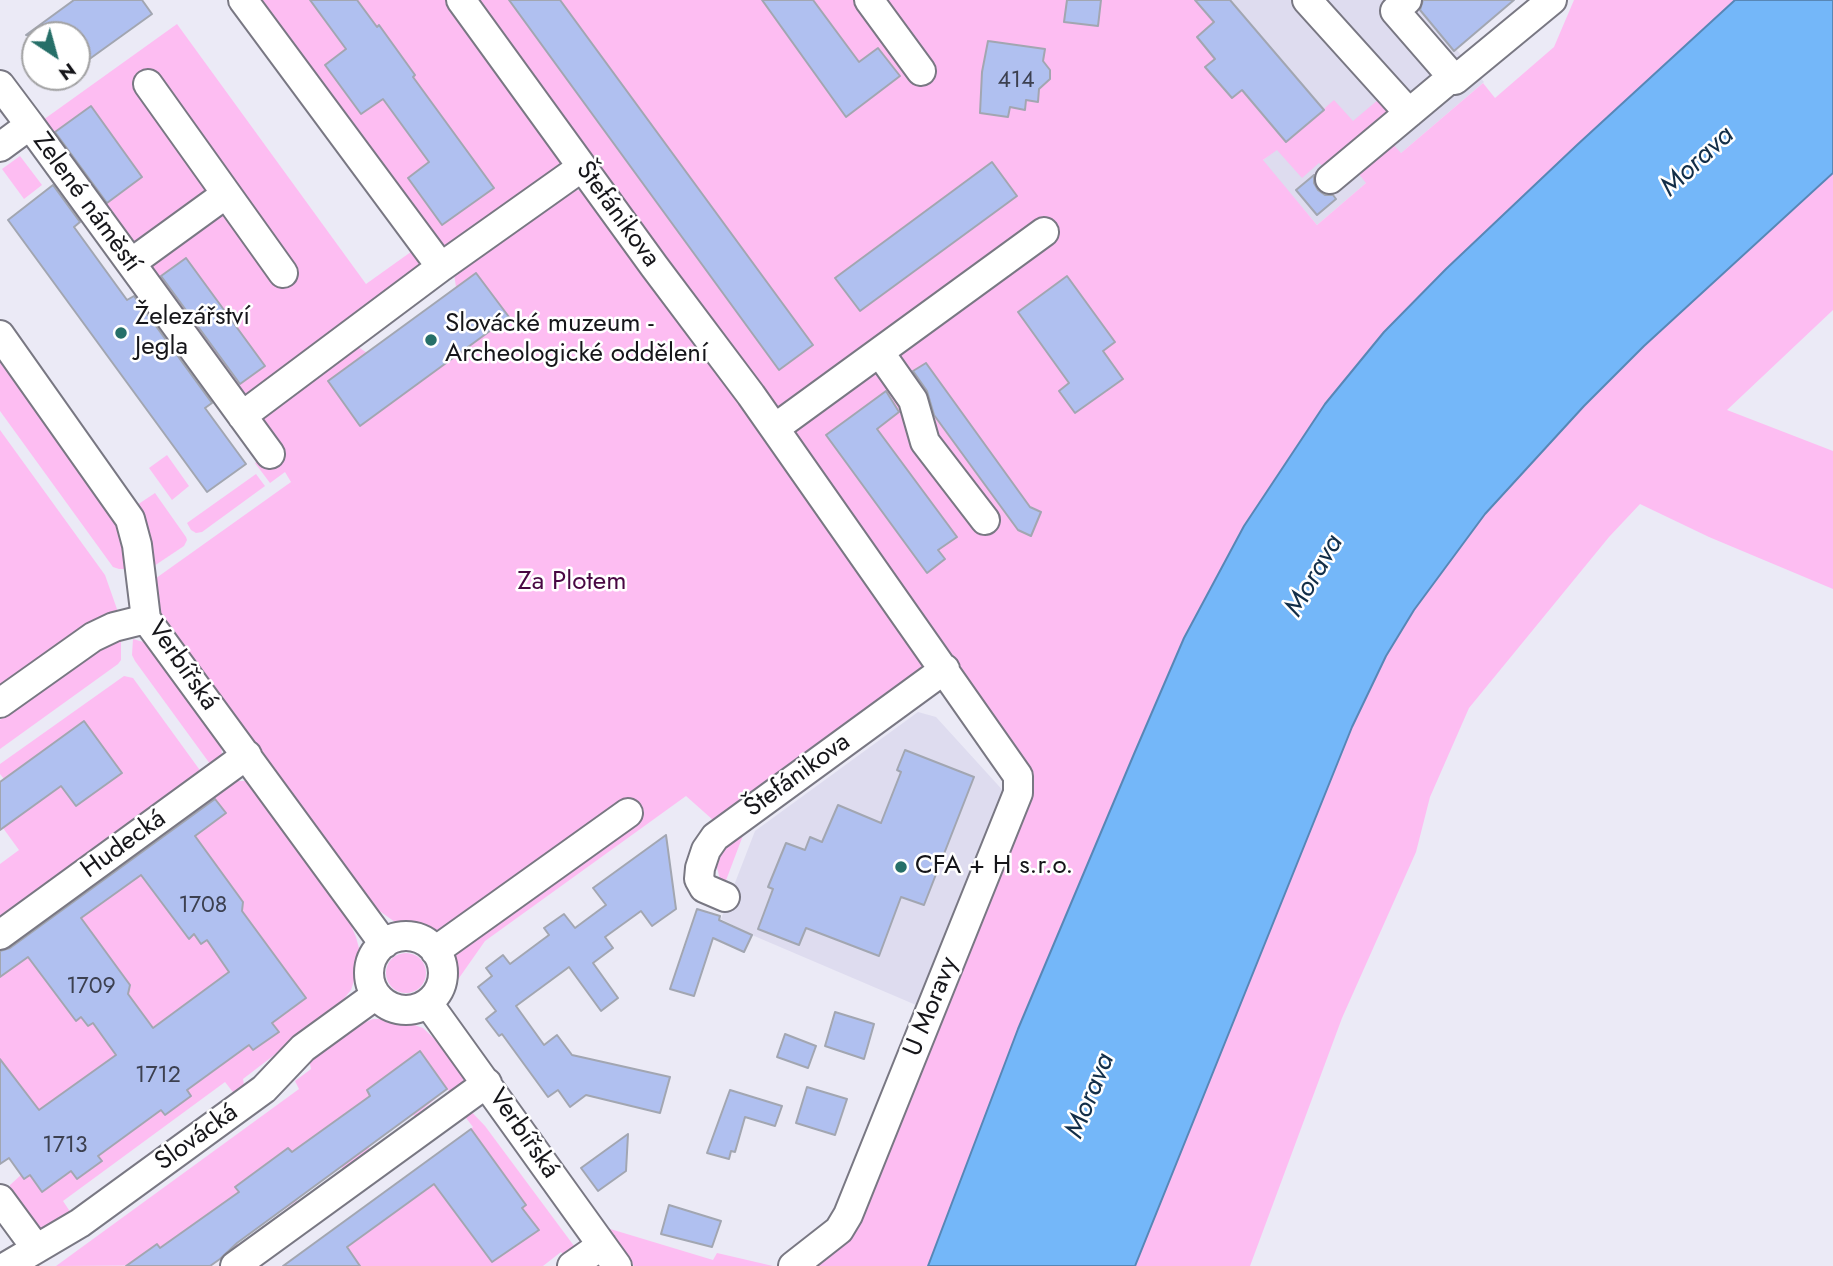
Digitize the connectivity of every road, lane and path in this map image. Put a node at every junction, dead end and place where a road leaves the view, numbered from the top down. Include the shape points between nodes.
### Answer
1 (243, 0) edge
2 (461, 0) edge
3 (869, 0) edge
4 (1307, 0) edge
5 (1552, 0) edge
6 (1396, 4) edge
7 (921, 71) dead end
8 (1452, 77) junction
9 (148, 84) dead end
10 (0, 85) edge
11 (1409, 113) junction
12 (30, 125) junction
13 (0, 147) edge
14 (582, 167) junction
15 (1330, 180) dead end
16 (226, 194) junction
17 (1044, 232) dead end
18 (131, 263) junction
19 (441, 267) junction
20 (283, 273) dead end
21 (0, 335) edge
22 (880, 353) junction
23 (242, 416) junction
24 (775, 428) junction
25 (270, 454) dead end
26 (985, 520) dead end
27 (146, 619) junction
28 (945, 669) junction
29 (0, 703) edge
30 (989, 734) joint
31 (247, 755) junction
32 (628, 813) dead end
33 (725, 897) dead end
34 (0, 935) edge
35 (384, 944) junction
36 (435, 951) junction
37 (376, 995) junction
38 (428, 1003) junction
39 (487, 1083) junction
40 (0, 1199) edge
41 (36, 1248) junction
42 (609, 1255) edge
43 (8, 1266) edge
44 (235, 1266) edge
45 (572, 1266) edge
46 (793, 1266) edge

1 - 19 street
2 - 14 street, Štefánikova
3 - 7 street
4 - 11 street
5 - 8 street via 1455,80
6 - 8 street
8 - 11 street
9 - 16 street
10 - 12 street, Zelené náměstí
11 - 15 street
12 - 13 street, Zelené náměstí
12 - 18 street, Zelené náměstí
14 - 19 street, Štefánikova
14 - 24 street, Štefánikova
16 - 18 street
16 - 20 street
17 - 22 street
18 - 23 street, Zelené náměstí
19 - 23 street, Štefánikova
21 - 27 street, Verbířská via 130,519
22 - 24 street
22 - 26 street via 913,400 925,442
23 - 25 street, Zelené náměstí
24 - 28 street, Štefánikova
27 - 29 street via 93,637
27 - 31 street, Verbířská
28 - 30 street, Štefánikova
28 - 33 street, Štefánikova via 715,837 699,868 699,879 704,888
30 - 46 street, U Moravy via 1016,772 1018,793 848,1216 839,1230
31 - 34 street, Hudecká
31 - 35 street, Verbířská
32 - 36 street
35 - 36 street via 411,937
35 - 37 street via 369,968
36 - 38 street via 442,978
37 - 38 street via 388,1006 404,1010
37 - 41 street, Slovácká via 303,1048 264,1089 80,1223
38 - 39 street, Verbířská
39 - 42 street, Verbířská
39 - 44 street
40 - 41 street
41 - 43 street, Slovácká
42 - 45 street

